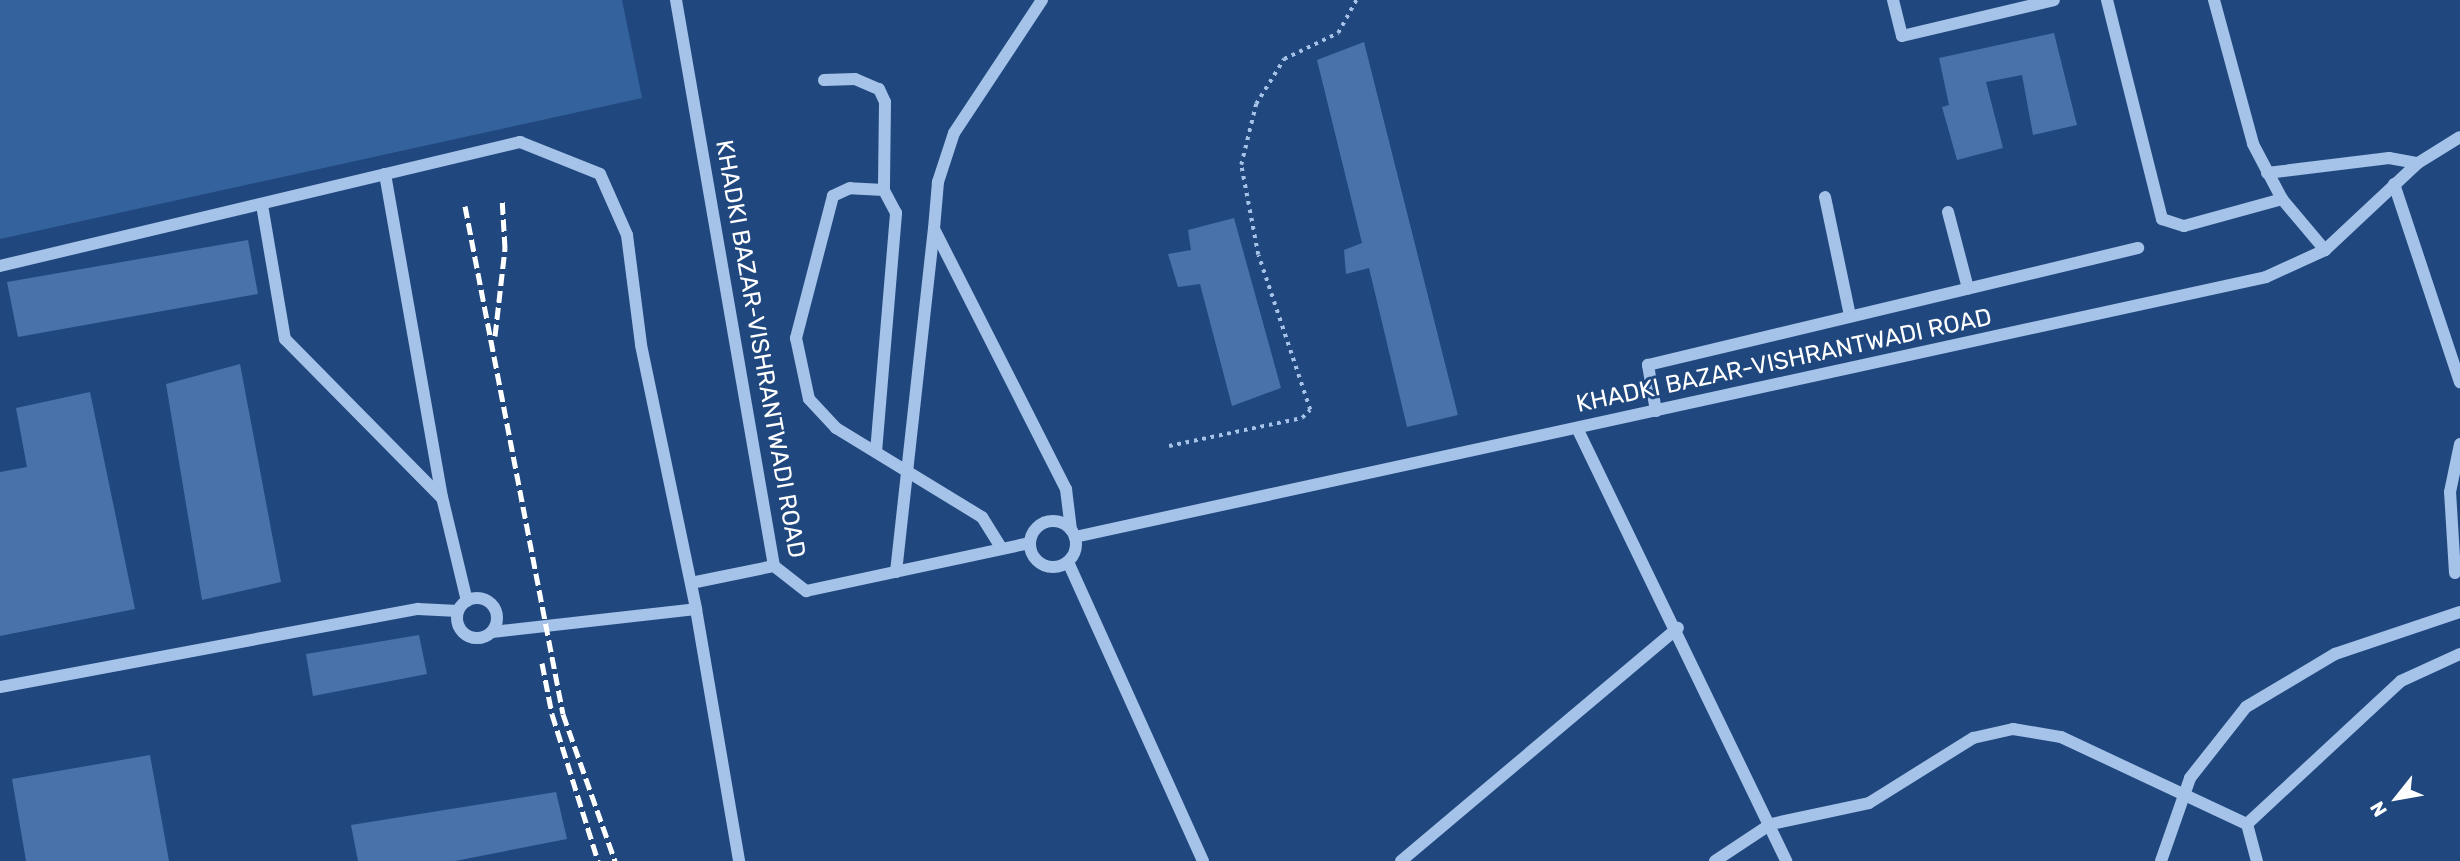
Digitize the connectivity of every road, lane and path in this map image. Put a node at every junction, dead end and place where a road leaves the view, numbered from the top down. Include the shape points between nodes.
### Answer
1 (676, 0) edge
2 (1042, 0) edge
3 (1356, 0) edge
4 (1893, 0) edge
5 (2054, 0) edge
6 (2107, 0) edge
7 (2214, 0) edge
8 (824, 80) dead end
9 (2460, 137) edge
10 (2418, 163) junction
11 (2267, 173) junction
12 (385, 174) junction
13 (2394, 184) junction
14 (884, 190) junction
15 (1825, 197) dead end
16 (2283, 199) junction
17 (262, 205) junction
18 (1948, 212) dead end
19 (934, 229) junction
20 (2138, 248) dead end
21 (2325, 250) junction
22 (0, 266) edge
23 (1968, 288) junction
24 (1850, 316) junction
25 (2460, 383) edge
26 (1656, 411) junction
27 (1577, 428) junction
28 (2460, 444) edge
29 (1169, 446) dead end
30 (876, 452) junction
31 (908, 474) junction
32 (442, 497) junction
33 (1073, 533) junction
34 (1029, 543) junction
35 (1000, 546) junction
36 (1068, 562) junction
37 (774, 566) junction
38 (896, 572) junction
39 (2455, 573) dead end
40 (691, 583) junction
41 (467, 600) junction
42 (696, 609) junction
43 (458, 611) junction
44 (2460, 612) edge
45 (1678, 628) junction
46 (492, 632) junction
47 (2460, 654) edge
48 (0, 687) edge
49 (1771, 824) junction
50 (2247, 824) junction
51 (738, 861) edge
52 (1203, 861) edge
53 (1401, 861) edge
54 (1715, 861) edge
55 (1786, 861) edge
56 (2161, 861) edge
57 (2257, 861) edge

1 - 37 street, KHADKI BAZAR-VISHRANTWADI ROAD
2 - 19 street via 954,133 938,182
3 - 29 path via 1338,33 1284,59 1256,104 1241,165 1262,267 1310,410 1302,418
4 - 5 street via 1902,36
6 - 16 street via 2162,219 2184,226
7 - 11 street via 2253,144
8 - 14 street via 868,81 879,89 885,102
9 - 10 street, KHADKI BAZAR-VISHRANTWADI ROAD
10 - 11 street via 2389,158
10 - 13 street, KHADKI BAZAR-VISHRANTWADI ROAD
11 - 16 street
12 - 17 street
12 - 32 street
12 - 40 street via 520,142 600,174 627,235 641,345
13 - 21 street, KHADKI BAZAR-VISHRANTWADI ROAD via 2362,221
13 - 25 street
14 - 30 street via 896,213
14 - 30 street via 850,188 834,196 796,338 809,399 836,428
15 - 24 street
16 - 21 street
17 - 22 street
17 - 32 street via 285,340
18 - 23 street
19 - 31 street
19 - 33 street via 1066,489
20 - 23 street
21 - 26 street, KHADKI BAZAR-VISHRANTWADI ROAD via 2266,277
23 - 24 street
24 - 26 street via 1648,365
26 - 27 street, KHADKI BAZAR-VISHRANTWADI ROAD
27 - 33 street, KHADKI BAZAR-VISHRANTWADI ROAD
27 - 45 street
28 - 39 street via 2450,492
30 - 31 street
31 - 35 street via 993,526
31 - 38 street
32 - 41 street
33 - 34 street via 1045,522
33 - 36 street
34 - 35 street, KHADKI BAZAR-VISHRANTWADI ROAD
34 - 36 street via 1042,566
35 - 38 street, KHADKI BAZAR-VISHRANTWADI ROAD
36 - 52 street
37 - 38 street, KHADKI BAZAR-VISHRANTWADI ROAD via 806,591
37 - 40 street
40 - 42 street
41 - 43 street
41 - 46 street via 483,599 495,610
42 - 46 street
42 - 51 street
43 - 46 street via 458,627 470,638
43 - 48 street via 418,609
44 - 56 street via 2336,654 2246,707 2190,778
45 - 49 street
45 - 53 street
47 - 50 street via 2401,681
49 - 50 street via 1869,803 1973,738 2013,729 2061,737
49 - 54 street
49 - 55 street
50 - 57 street

